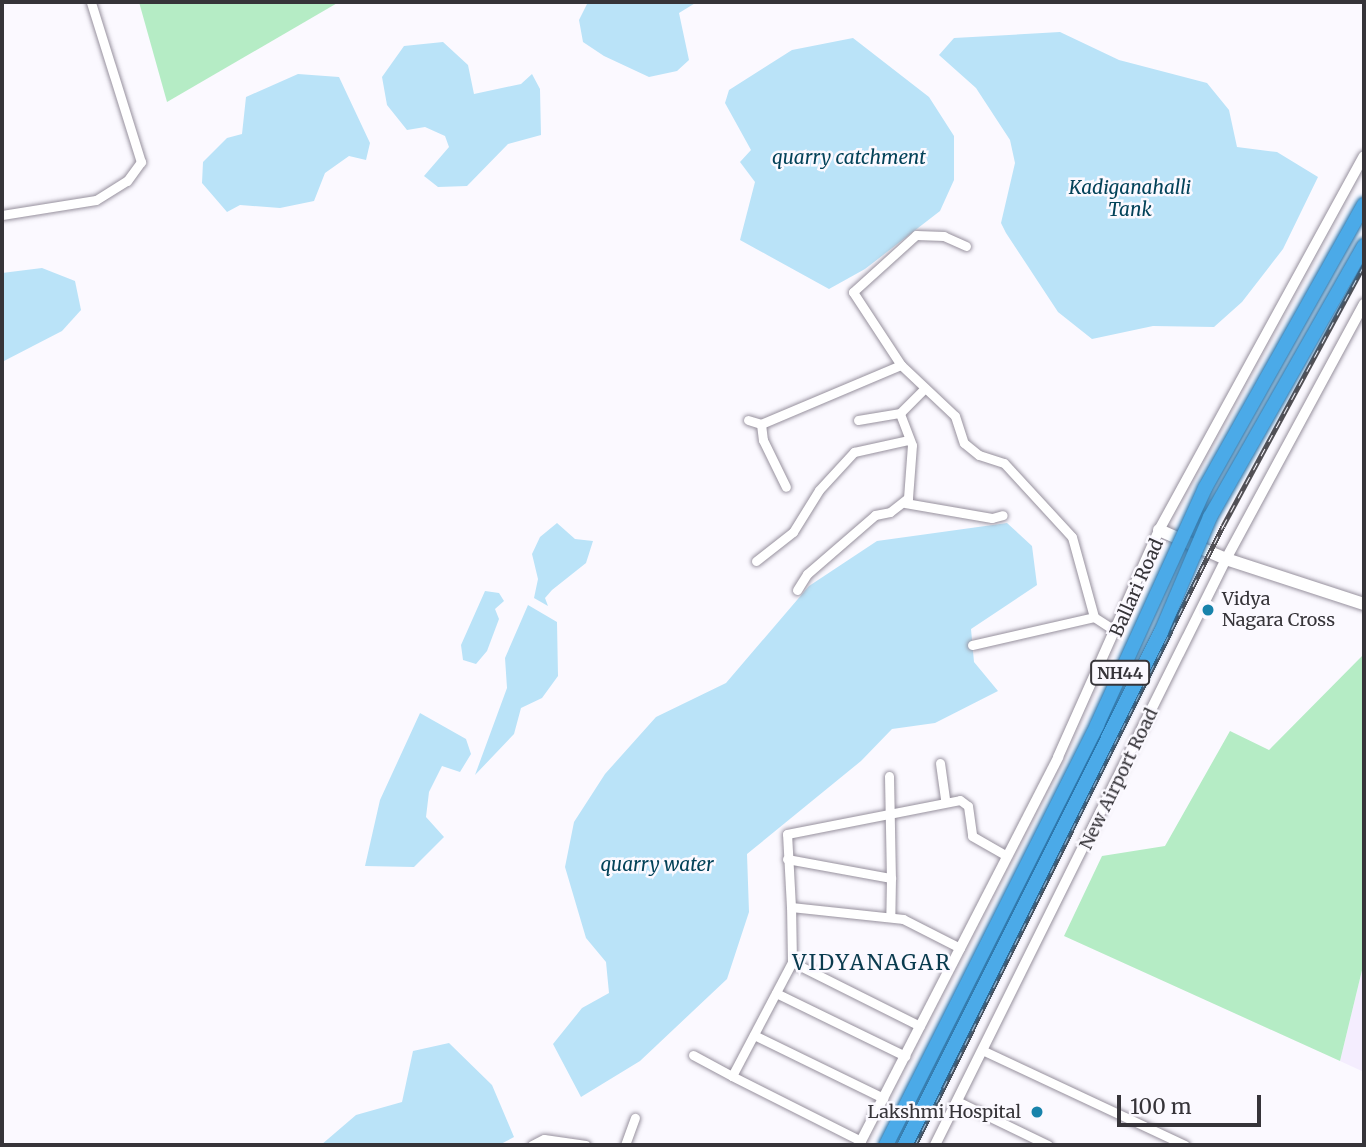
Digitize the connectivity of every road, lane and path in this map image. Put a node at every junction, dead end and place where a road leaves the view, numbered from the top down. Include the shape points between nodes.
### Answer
1 (91, 2) edge
2 (1364, 156) edge
3 (1364, 205) edge
4 (2, 215) edge
5 (965, 246) dead end
6 (1364, 246) edge
7 (1364, 304) edge
8 (1360, 319) edge
9 (901, 365) junction
10 (923, 390) junction
11 (900, 413) junction
12 (748, 420) dead end
13 (858, 420) dead end
14 (761, 424) junction
15 (908, 440) junction
16 (786, 487) dead end
17 (905, 503) junction
18 (1003, 515) dead end
19 (1159, 530) junction
20 (1226, 559) junction
21 (756, 561) dead end
22 (797, 590) dead end
23 (1364, 604) edge
24 (1094, 618) junction
25 (1111, 628) dead end
26 (972, 645) dead end
27 (940, 762) dead end
28 (889, 776) dead end
29 (945, 799) junction
30 (892, 811) junction
31 (1007, 856) junction
32 (786, 859) junction
33 (891, 877) junction
34 (791, 907) junction
35 (890, 917) junction
36 (960, 948) junction
37 (792, 962) junction
38 (776, 993) junction
39 (920, 1026) junction
40 (754, 1035) junction
41 (982, 1050) junction
42 (692, 1055) dead end
43 (905, 1056) junction
44 (732, 1076) junction
45 (884, 1098) junction
46 (957, 1101) junction
47 (635, 1118) dead end
48 (860, 1143) edge
49 (532, 1145) edge
50 (586, 1145) edge
51 (625, 1145) edge
52 (886, 1145) edge
53 (905, 1145) edge
54 (935, 1145) edge
55 (1048, 1145) edge
56 (1185, 1145) edge

1 - 4 street via 141,162 127,181 96,200
2 - 19 street
3 - 52 highway, Ballari Road / NH44, bridge via 1205,488 1097,725
5 - 9 street via 944,236 916,235 853,292
6 - 53 highway, Ballari Road / NH44, bridge via 1210,517 1161,632
7 - 8 street, New Airport Road
8 - 20 street, New Airport Road
9 - 10 street
9 - 14 street
10 - 11 street
10 - 24 street via 955,416 964,443 979,455 1004,463 1072,537
11 - 13 street
11 - 15 street
12 - 14 street
14 - 16 street via 763,440
15 - 17 street via 912,445
15 - 21 street via 854,452 819,490 793,532
17 - 18 street via 992,519
17 - 22 street via 875,515 807,575
19 - 20 main road
19 - 31 street
20 - 23 main road
20 - 41 street, New Airport Road
24 - 25 street
24 - 26 street
27 - 29 street
28 - 30 street
29 - 30 street
29 - 31 street via 968,806 972,836
30 - 32 street via 787,834
30 - 33 street
31 - 36 street
32 - 33 street
32 - 34 street
33 - 35 street
34 - 35 street
34 - 37 street
35 - 36 street
36 - 39 street
37 - 38 street
37 - 39 street
38 - 40 street
38 - 43 street
39 - 43 street
40 - 44 street
40 - 45 street
41 - 46 street, New Airport Road
41 - 56 street
42 - 44 street
43 - 45 street
44 - 48 street
45 - 48 street
46 - 54 street, New Airport Road
46 - 55 street
47 - 51 street
49 - 50 street via 544,1139

